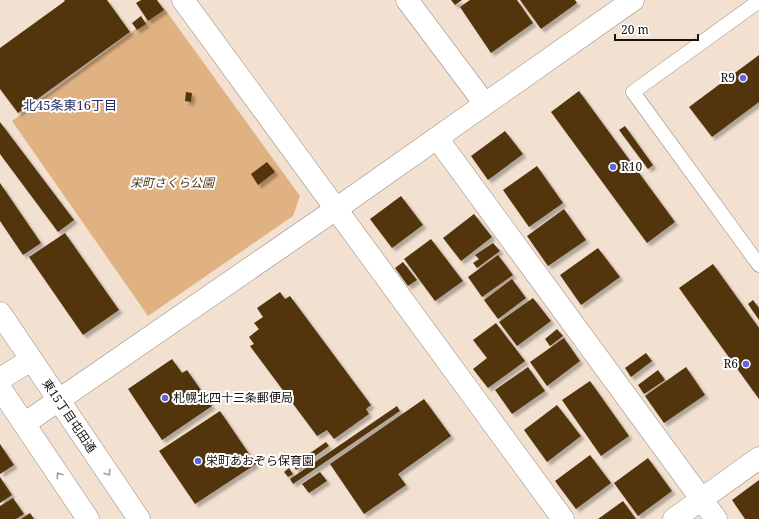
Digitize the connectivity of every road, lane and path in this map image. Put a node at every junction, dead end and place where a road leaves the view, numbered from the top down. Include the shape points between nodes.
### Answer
1 (183, 0) edge
2 (407, 0) edge
3 (633, 0) edge
4 (759, 1) edge
5 (485, 104) junction
6 (437, 138) junction
7 (336, 209) junction
8 (759, 265) edge
9 (0, 313) edge
10 (31, 360) junction
11 (0, 379) edge
12 (0, 388) edge
13 (59, 401) junction
14 (24, 424) junction
15 (759, 458) edge
16 (702, 500) junction
17 (88, 519) edge
18 (138, 519) edge
19 (563, 519) edge
20 (674, 519) edge
21 (716, 519) edge

1 - 7 street
2 - 5 street
3 - 5 street
4 - 8 lane via 633,92
5 - 6 street
6 - 7 street
6 - 16 street
7 - 13 street
7 - 19 street
9 - 10 street, 東15丁目屯田通
10 - 11 street
10 - 13 street, 東15丁目屯田通
12 - 14 street
13 - 14 street
13 -> 18 street, 東15丁目屯田通
17 -> 14 street
15 - 16 street
16 - 20 street
16 - 21 street

